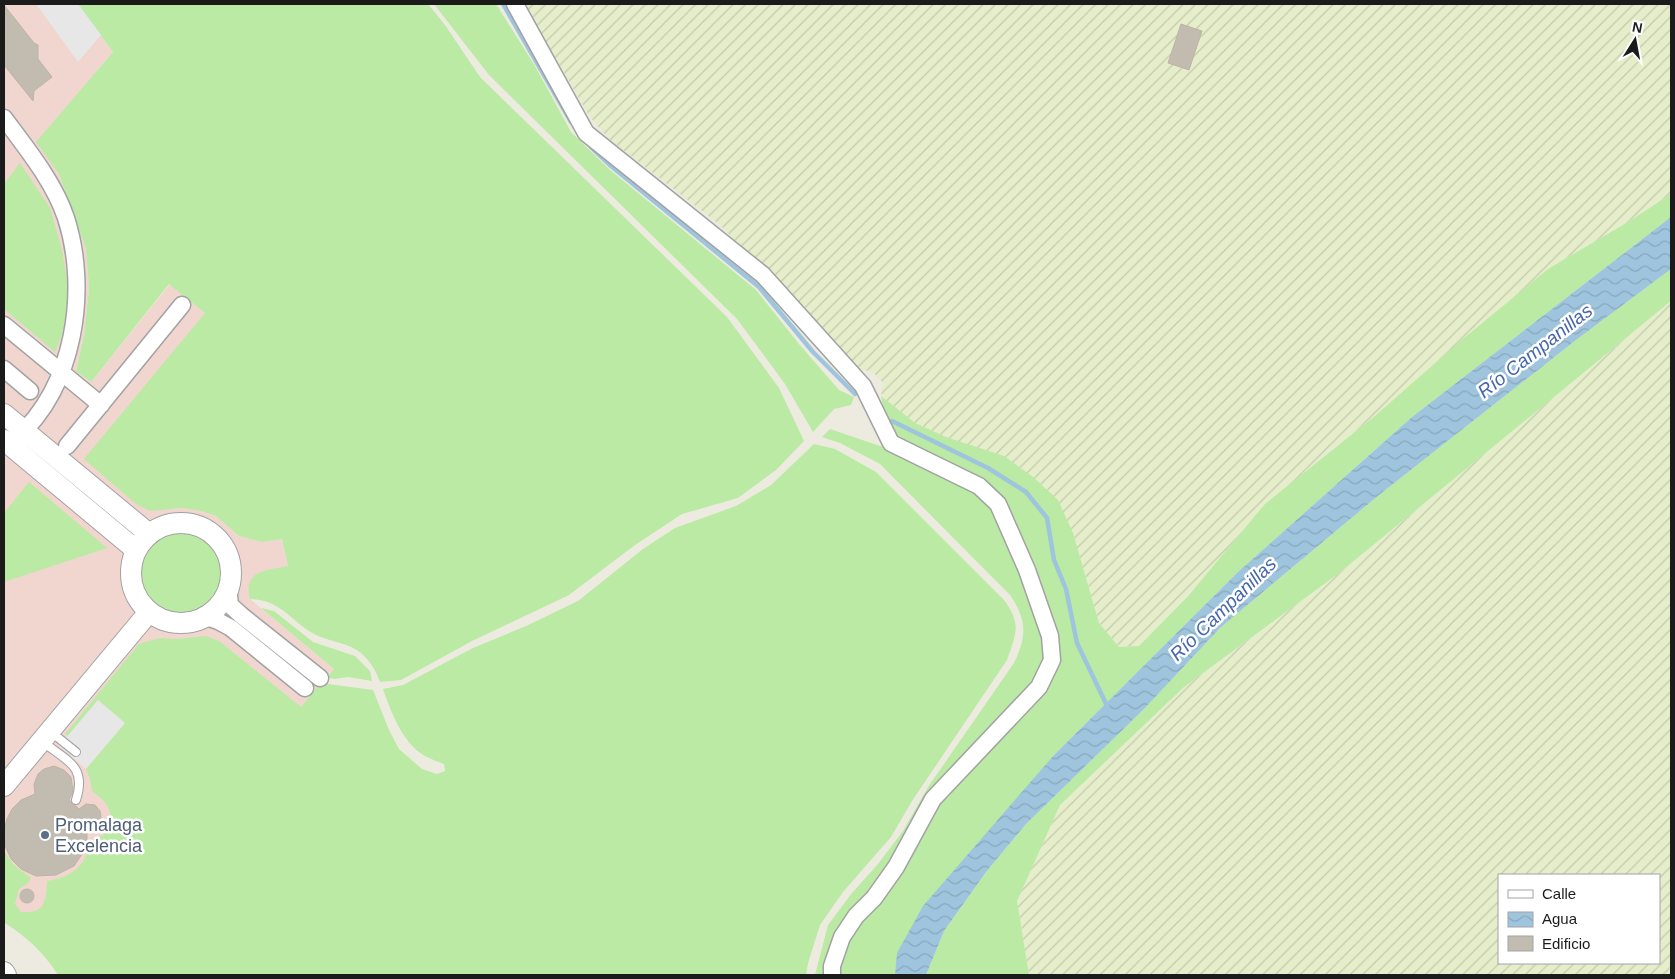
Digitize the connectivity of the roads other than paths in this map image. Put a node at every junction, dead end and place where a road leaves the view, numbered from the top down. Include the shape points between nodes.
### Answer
1 (515, 4) edge
2 (4, 118) edge
3 (182, 305) dead end
4 (4, 325) edge
5 (4, 368) edge
6 (62, 373) junction
7 (30, 391) dead end
8 (101, 405) junction
9 (4, 414) edge
10 (24, 431) junction
11 (5, 445) edge
12 (67, 446) dead end
13 (148, 533) junction
14 (136, 550) junction
15 (228, 586) junction
16 (149, 612) junction
17 (203, 616) junction
18 (320, 678) dead end
19 (305, 688) dead end
20 (46, 736) junction
21 (76, 752) dead end
22 (4, 786) edge
23 (76, 800) dead end
24 (4, 972) edge
25 (6, 975) edge
26 (832, 975) edge

1 - 26 street via 586,133 763,275 863,386 891,443 979,486 998,504 1028,570 1050,636 1052,660 1039,687 932,799 896,867 842,937
2 - 6 street via 51,186 66,218 77,287 72,339
3 - 8 street
4 - 6 street
5 - 7 street
6 - 8 street
6 - 10 street via 46,403
8 - 12 street
9 - 10 street
10 - 11 street
10 - 13 street
11 - 14 street
13 - 14 street
13 - 15 street via 165,524 179,522 211,531 224,545 232,570
14 - 16 street via 130,581 139,602
15 - 17 street via 225,599 216,610
15 - 18 street via 230,605
16 - 17 street via 173,623 188,623
16 - 20 street
17 - 19 street via 231,628
20 - 21 lane
20 - 22 street
20 - 23 lane via 79,776
24 - 25 street

